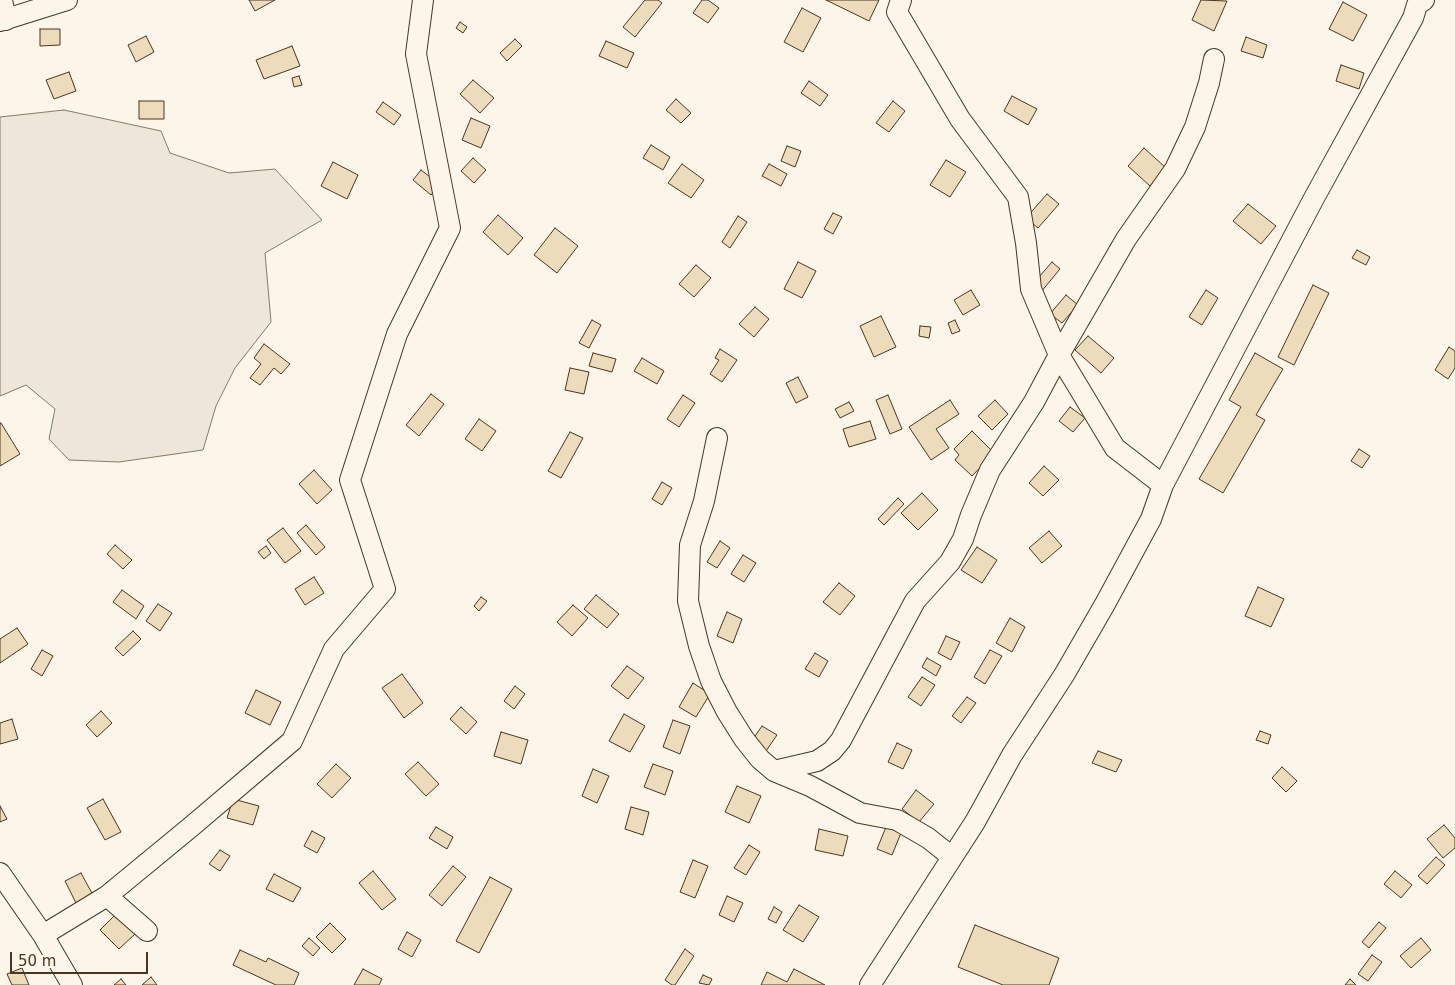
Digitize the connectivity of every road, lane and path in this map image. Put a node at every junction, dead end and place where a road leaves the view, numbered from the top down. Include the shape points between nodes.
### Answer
1 (2, 0) edge
2 (67, 0) edge
3 (423, 0) edge
4 (902, 0) edge
5 (1419, 2) edge
6 (3, 20) edge
7 (1214, 59) dead end
8 (1059, 355) junction
9 (717, 438) dead end
10 (1163, 485) junction
11 (774, 771) junction
12 (952, 857) junction
13 (0, 872) edge
14 (107, 896) junction
15 (147, 931) dead end
16 (43, 935) junction
17 (72, 985) edge
18 (870, 985) edge

1 - 6 street
2 - 6 street
3 - 14 street via 416,54 450,228 397,334 350,480 385,589 334,649 292,742
4 - 8 street via 897,12 960,119 1018,197 1030,289
5 - 10 street via 1414,18 1313,200
7 - 8 street via 1195,127 1175,169 1126,239
8 - 10 street via 1115,448
8 - 11 street via 1034,402 990,470 963,539 950,562 915,601 842,740 817,761
9 - 11 street via 704,501 690,545 688,601 711,681 744,739
10 - 12 street via 1151,518 1105,604
11 - 12 street via 860,812 897,820
12 - 18 street
13 - 16 street
14 - 15 street
14 - 16 street
16 - 17 street

